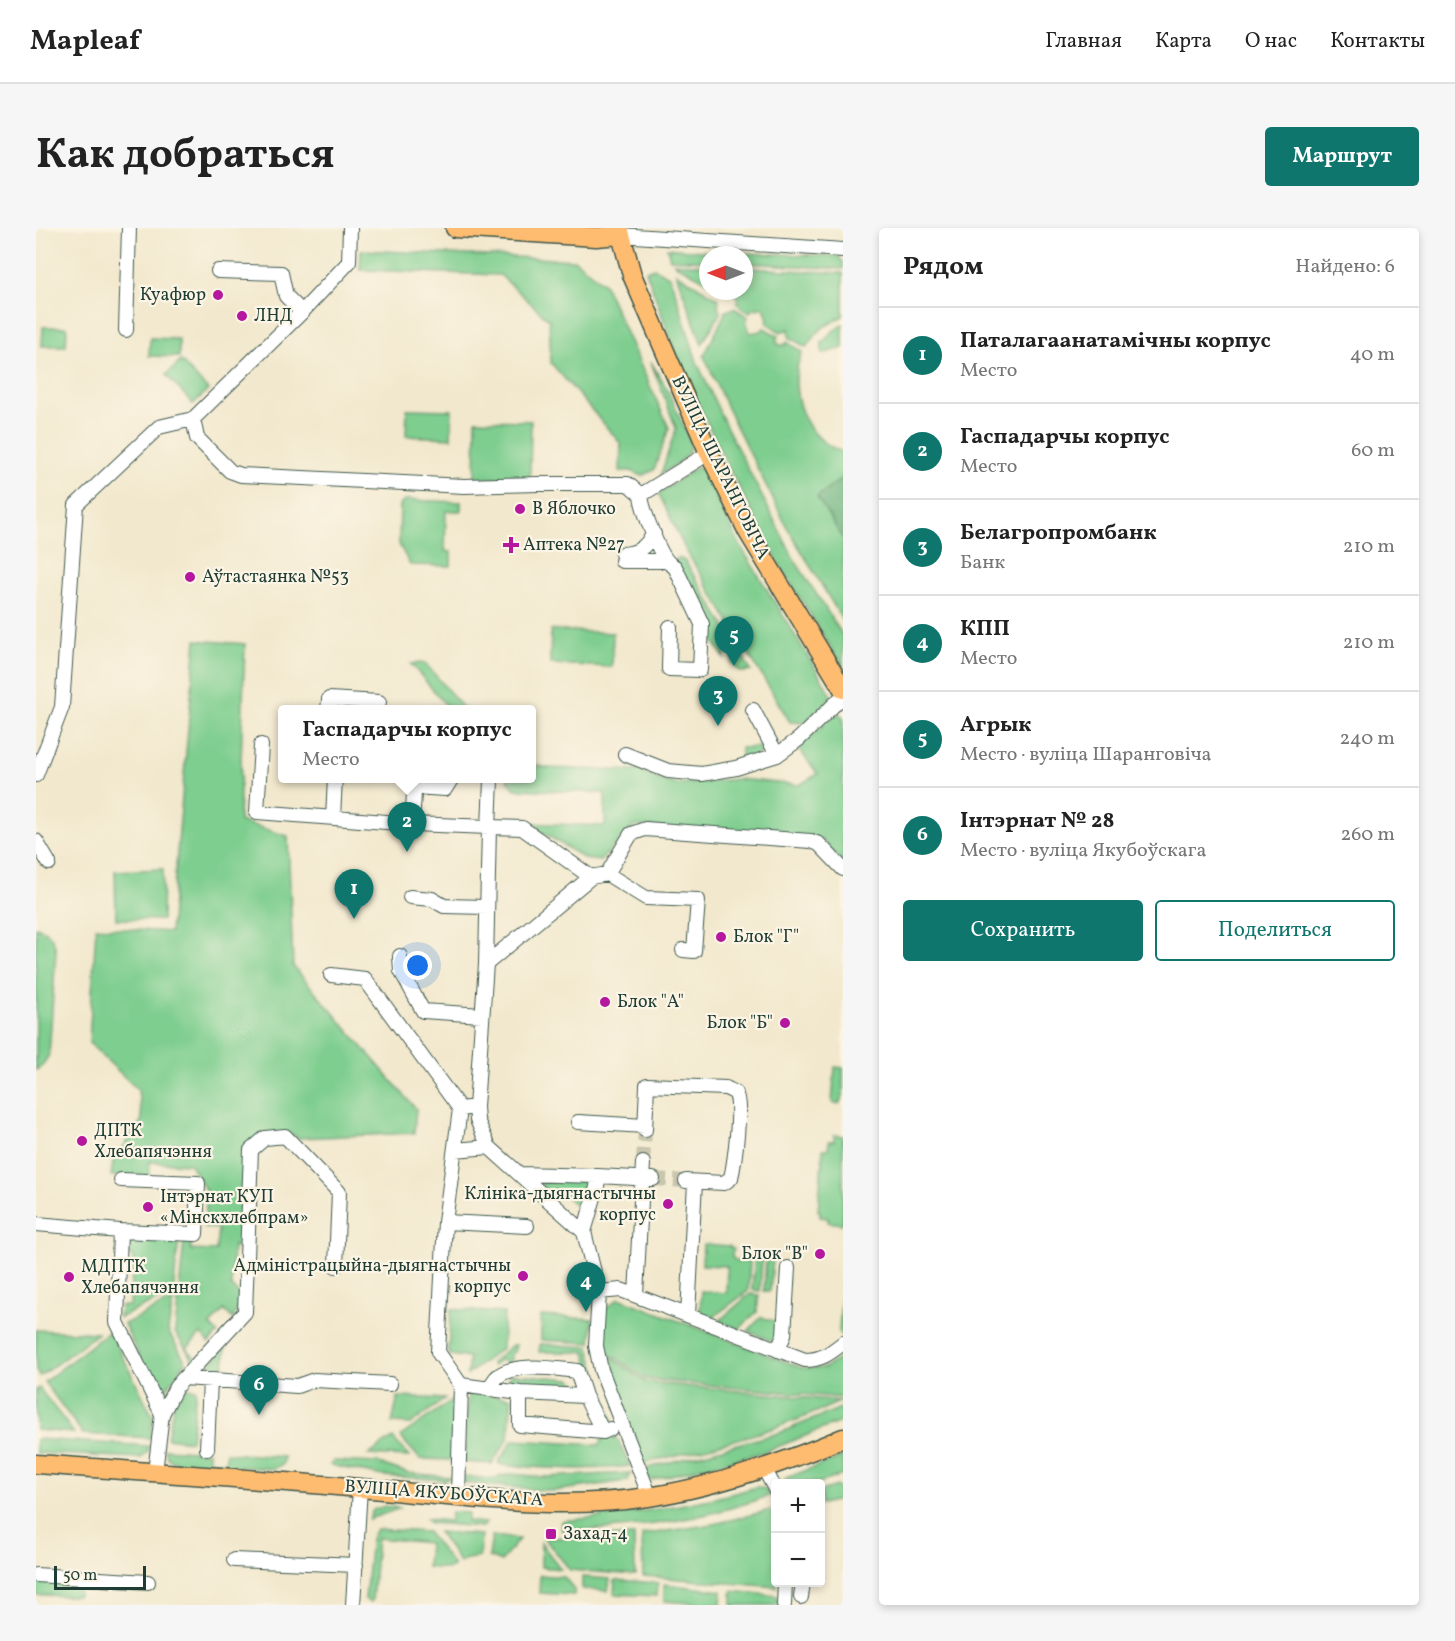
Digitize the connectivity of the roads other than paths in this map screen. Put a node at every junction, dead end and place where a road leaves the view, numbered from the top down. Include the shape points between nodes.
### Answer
1 (129, 228) edge
2 (350, 228) edge
3 (455, 228) edge
4 (620, 231) edge
5 (843, 250) edge
6 (218, 271) dead end
7 (302, 312) junction
8 (126, 330) dead end
9 (193, 419) junction
10 (709, 453) junction
11 (641, 495) junction
12 (654, 534) junction
13 (667, 561) junction
14 (670, 627) dead end
15 (843, 689) edge
16 (843, 696) edge
17 (379, 702) dead end
18 (328, 705) edge
19 (753, 710) dead end
20 (261, 745) dead end
21 (625, 754) dead end
22 (777, 755) junction
23 (36, 775) edge
24 (335, 783) edge
25 (415, 783) edge
26 (449, 783) edge
27 (491, 783) edge
28 (333, 818) junction
29 (412, 824) junction
30 (489, 827) junction
31 (37, 842) edge
32 (49, 863) dead end
33 (843, 869) edge
34 (607, 874) junction
35 (591, 877) junction
36 (410, 897) dead end
37 (487, 907) junction
38 (683, 950) dead end
39 (400, 956) dead end
40 (486, 964) junction
41 (331, 975) dead end
42 (482, 1015) junction
43 (476, 1107) junction
44 (460, 1109) junction
45 (578, 1122) dead end
46 (489, 1147) junction
47 (454, 1150) junction
48 (643, 1163) tunnel mouth
49 (519, 1174) junction
50 (598, 1176) junction
51 (648, 1179) junction
52 (121, 1180) dead end
53 (446, 1222) junction
54 (36, 1224) edge
55 (526, 1226) dead end
56 (120, 1230) junction
57 (584, 1232) junction
58 (336, 1266) dead end
59 (788, 1268) dead end
60 (599, 1292) junction
61 (636, 1296) junction
62 (688, 1316) junction
63 (843, 1342) edge
64 (778, 1350) junction
65 (184, 1378) junction
66 (210, 1380) junction
67 (390, 1383) dead end
68 (461, 1385) junction
69 (491, 1389) junction
70 (520, 1393) junction
71 (585, 1396) junction
72 (162, 1414) junction
73 (620, 1424) junction
74 (603, 1432) junction
75 (843, 1438) edge
76 (207, 1449) dead end
77 (36, 1464) edge
78 (764, 1468) junction
79 (155, 1472) junction
80 (771, 1481) edge
81 (360, 1488) junction
82 (458, 1496) junction
83 (650, 1497) junction
84 (234, 1560) dead end
85 (356, 1565) junction
86 (36, 1575) edge
87 (148, 1582) dead end
88 (785, 1587) edge
89 (803, 1587) edge
90 (801, 1597) dead end
91 (353, 1605) edge
92 (784, 1605) edge

1 - 8 street
2 - 7 street via 349,262
3 - 4 main road via 596,237
4 - 5 street
4 - 10 main road, ВУЛІЦА ШАРАНГОВІЧА via 652,324
6 - 7 street via 281,273 286,296
7 - 9 street
9 - 11 street via 197,438 230,471 241,475 492,491 628,484
9 - 23 street via 159,427 76,505 62,707
10 - 11 street
10 - 15 main road, ВУЛІЦА ШАРАНГОВІЧА via 748,532
11 - 12 street
12 - 13 street
12 - 13 street via 642,550 622,557
13 - 14 street via 675,567 702,624 700,670 669,669
16 - 22 street via 799,740
17 - 18 street via 329,699
19 - 22 street
20 - 28 street via 257,812
21 - 22 street via 668,771 702,774
24 - 28 street
25 - 26 street via 445,789
25 - 29 street
27 - 30 street
28 - 29 street
29 - 30 street
30 - 35 street via 522,828
30 - 37 street
31 - 32 street
33 - 34 street via 819,844 811,841 645,829 631,834
34 - 35 street
34 - 38 street via 646,898 698,900 694,951
35 - 40 street
36 - 37 street via 432,899 444,906
37 - 40 street
39 - 42 street via 400,971 423,1011
40 - 42 street
41 - 44 street via 365,979
42 - 43 street
43 - 44 street
43 - 46 street via 477,1120
44 - 47 street
45 - 62 street via 645,1128 647,1085 726,1088 735,1093 738,1117 731,1178 724,1183 691,1181
46 - 47 street
46 - 49 street
47 - 53 street
48 - 51 street
49 - 50 street
49 - 57 street
50 - 51 street
50 - 57 street
51 - 61 street
52 - 56 street via 198,1183 196,1234
53 - 55 street
53 - 68 street via 438,1352
54 - 56 street
56 - 72 street via 117,1322
57 - 60 street
58 - 65 street via 339,1192 285,1136 265,1138 251,1150 245,1312
59 - 64 street via 784,1335
60 - 61 street via 621,1290
60 - 73 street via 596,1346
61 - 62 street
62 - 64 street
63 - 64 street via 826,1357 815,1360
65 - 66 street
65 - 72 street
66 - 67 street via 297,1386 314,1380
66 - 76 street
68 - 69 street
68 - 82 street
69 - 70 street
69 - 71 street via 495,1380 524,1367 577,1371
70 - 71 street
70 - 74 street via 520,1425
71 - 74 street
72 - 79 street
73 - 74 street
73 - 83 street
75 - 78 main road, ВУЛІЦА ЯКУБОЎСКАГА
77 - 79 main road, ВУЛІЦА ЯКУБОЎСКАГА
78 - 80 street
78 - 83 main road, ВУЛІЦА ЯКУБОЎСКАГА
79 - 81 main road, ВУЛІЦА ЯКУБОЎСКАГА
81 - 82 main road, ВУЛІЦА ЯКУБОЎСКАГА
81 - 85 street
82 - 83 main road, ВУЛІЦА ЯКУБОЎСКАГА via 560,1502
84 - 85 street
85 - 91 street
86 - 87 street
88 - 92 street
89 - 90 street

